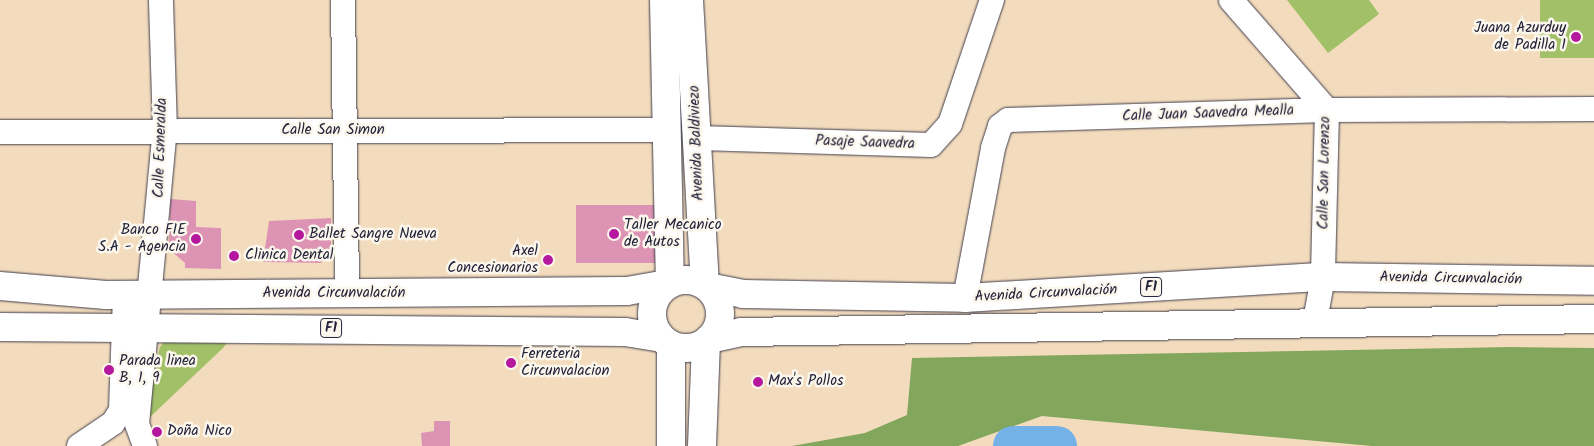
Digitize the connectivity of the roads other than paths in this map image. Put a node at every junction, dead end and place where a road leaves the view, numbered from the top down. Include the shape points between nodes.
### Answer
1 (161, 0) edge
2 (343, 0) edge
3 (664, 0) edge
4 (688, 0) edge
5 (992, 0) edge
6 (1231, 0) edge
7 (1594, 109) edge
8 (1327, 110) junction
9 (165, 130) junction
10 (665, 130) junction
11 (0, 132) edge
12 (343, 132) junction
13 (699, 138) junction
14 (1324, 277) junction
15 (1594, 281) edge
16 (669, 283) junction
17 (0, 286) edge
18 (707, 286) junction
19 (347, 294) junction
20 (125, 295) junction
21 (152, 295) junction
22 (966, 298) junction
23 (1594, 319) edge
24 (1315, 321) junction
25 (135, 325) junction
26 (0, 327) edge
27 (707, 340) junction
28 (666, 342) junction
29 (79, 446) edge
30 (145, 446) edge
31 (671, 446) edge
32 (702, 446) edge

1 - 9 street, Calle Esmeralda
2 - 12 street
3 - 10 main road, Avenida Baldiviezo
4 - 13 main road, Avenida Baldiviezo
5 - 13 street, Pasaje Saavedra via 950,124 931,146
6 - 8 street, Calle San Lorenzo
7 - 8 street, Calle Juan Saavedra Mealla
8 - 14 street, Calle San Lorenzo
8 - 22 street, Calle Juan Saavedra Mealla via 1008,120 1000,126 993,148
9 - 11 street, Calle San Simon
9 - 12 street, Calle San Simon
9 - 21 street, Calle Esmeralda
10 - 12 street, Calle San Simon
10 - 16 main road, Avenida Baldiviezo
12 - 19 street
13 - 18 main road, Avenida Baldiviezo via 701,264
14 - 15 main road, Avenida Circunvalación / F1
14 - 22 main road, Avenida Circunvalación / F1
14 - 24 street, Calle San Lorenzo
16 - 18 main road, F1 via 688,279
16 - 19 main road, Avenida Circunvalación / F1 via 627,291
16 - 28 main road via 658,292 651,316
17 - 20 main road, Avenida Circunvalación / F1
18 - 22 main road, Avenida Circunvalación / F1 via 742,294
18 - 27 main road via 720,313
19 - 21 main road, Avenida Circunvalación / F1
20 - 21 main road, Avenida Circunvalación / F1
20 - 25 street
21 - 25 street, Calle Esmeralda
23 - 24 main road, Avenida Circunvalación / F1
24 - 27 main road, Avenida Circunvalación / F1 via 741,332
25 - 26 main road, F1
25 - 28 main road, F1 via 625,332
25 - 29 street via 121,410 113,423
25 - 30 street via 137,424
27 - 28 main road, F1 via 685,348
27 - 32 main road
28 - 31 main road

